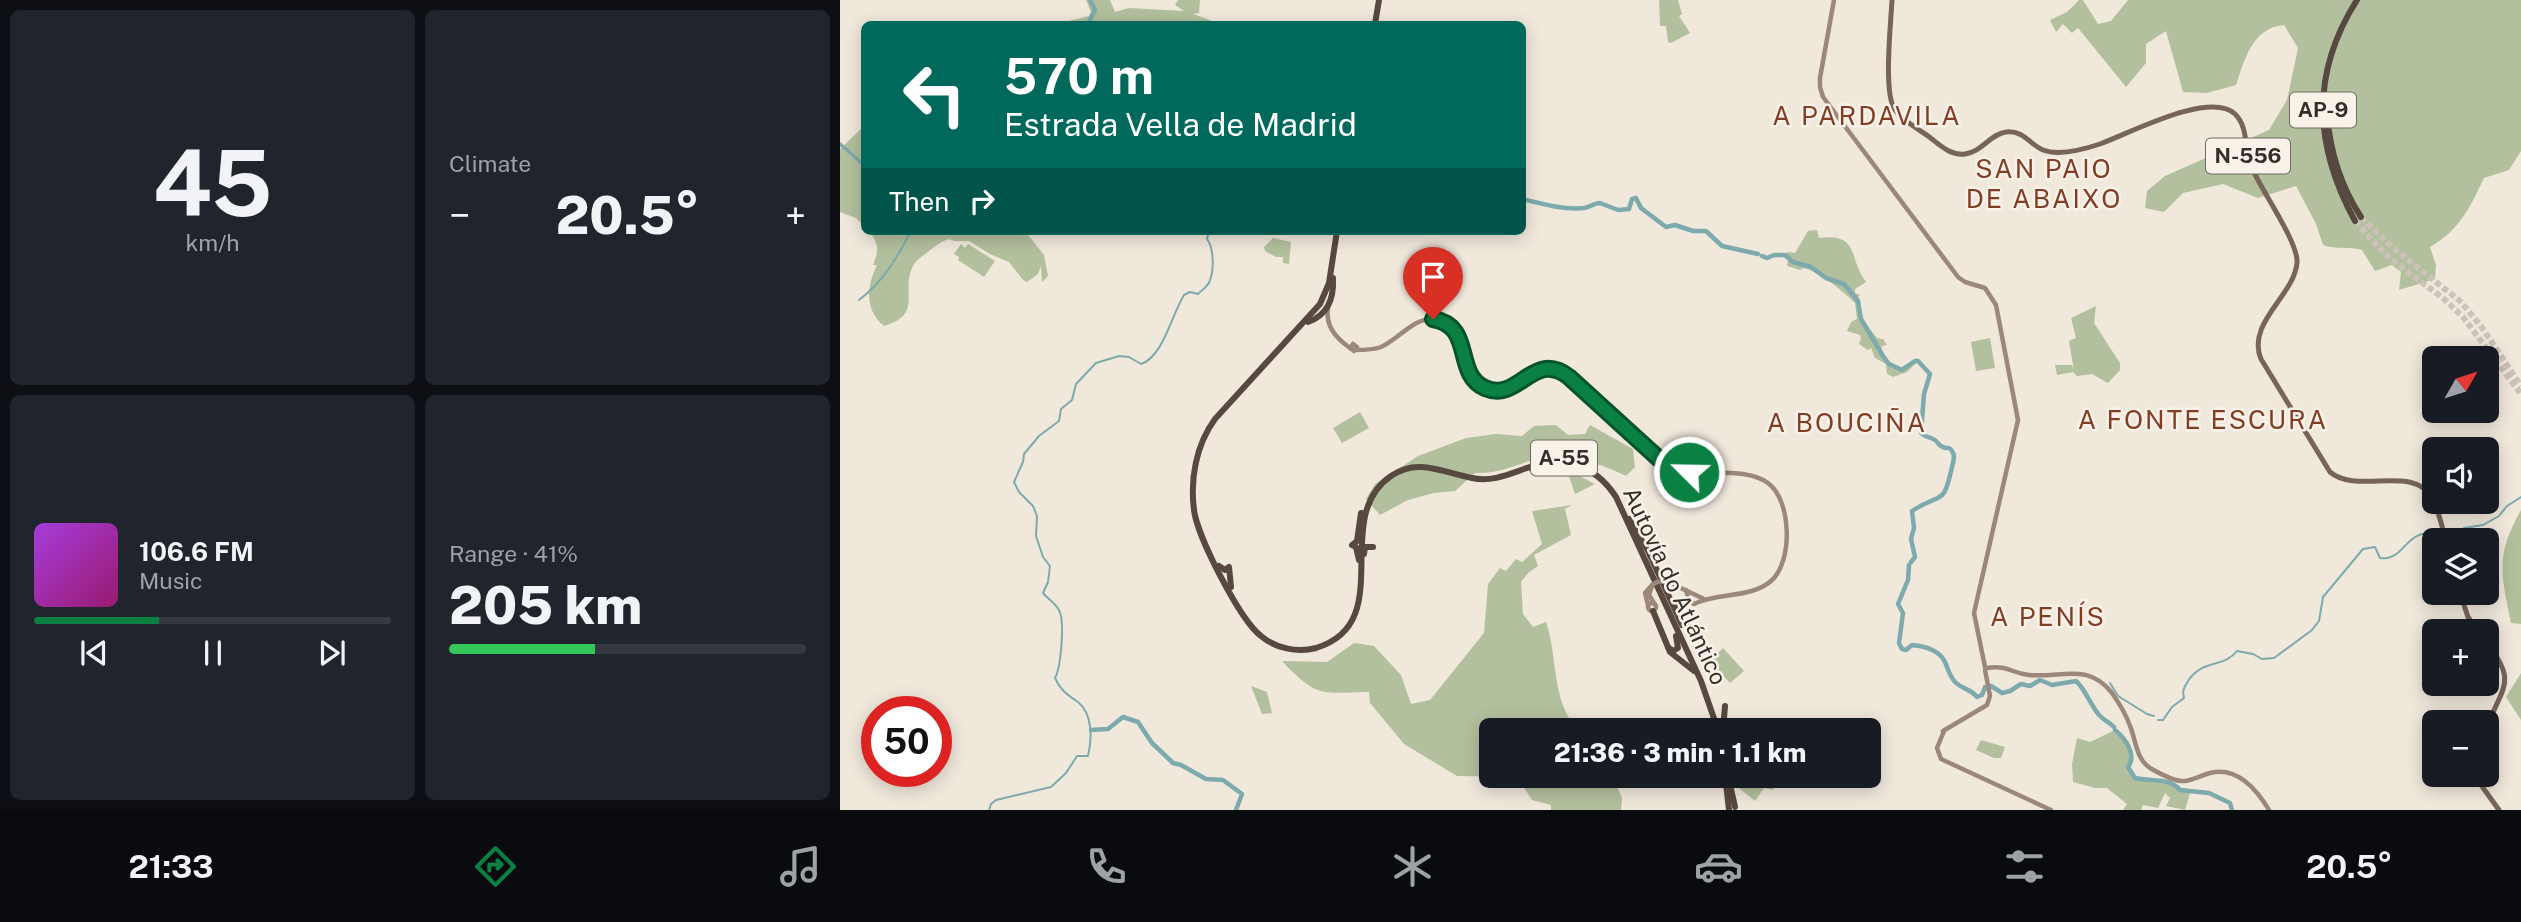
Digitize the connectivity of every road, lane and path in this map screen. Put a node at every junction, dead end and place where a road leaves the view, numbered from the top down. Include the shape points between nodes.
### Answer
1 (1378, 0) edge
2 (1834, 0) edge
3 (1892, 0) edge
4 (2359, 0) edge
5 (1374, 21) edge
6 (2358, 219) tunnel mouth
7 (1338, 235) edge
8 (1338, 235) edge
9 (1322, 311) junction
10 (1311, 319) junction
11 (1556, 467) dead end
12 (1186, 470) dead end
13 (1195, 472) junction
14 (1482, 479) junction
15 (1193, 507) junction
16 (1629, 519) junction
17 (2441, 528) edge
18 (1362, 530) junction
19 (1632, 531) junction
20 (1361, 580) junction
21 (1223, 592) dead end
22 (1668, 595) junction
23 (1693, 598) junction
24 (1651, 605) joint
25 (1682, 625) dead end
26 (1668, 647) junction
27 (2499, 659) edge
28 (1986, 668) junction
29 (1701, 681) junction
30 (1725, 706) dead end
31 (2495, 710) edge
32 (1715, 718) edge
33 (1716, 718) edge
34 (1722, 718) edge
35 (2482, 787) edge
36 (1729, 788) edge
37 (1731, 788) edge
38 (1732, 809) edge
39 (2051, 810) edge
40 (2269, 810) edge
41 (2499, 810) edge

1 - 5 highway
2 - 28 main road via 1820,78 1822,94 1958,277 1985,288 1996,305 2018,422 1974,615
3 - 17 main road, N-556 via 1891,104 1954,153 1972,153 2009,132 2024,135 2042,150 2056,152 2097,145 2159,118 2193,110 2219,106 2235,113 2252,168 2297,260 2259,335 2261,359 2330,472 2344,481 2420,485 2432,499
4 - 6 highway, AP-9 via 2332,66 2327,108 2335,167
7 - 9 highway via 1333,278
8 - 9 highway
9 - 10 highway
9 - 10 highway via 1306,313
9 - 23 main road via 1334,334 1353,348 1384,346 1420,322 1443,322 1458,335 1471,375 1482,386 1502,390 1537,371 1558,370 1675,470 1757,477 1773,488 1783,508 1786,554 1777,574 1756,590
10 - 13 highway via 1215,419 1201,443
10 - 16 highway, Autovía do Atlántico / A-55 via 1212,429 1198,472 1196,507 1202,533 1220,566 1229,567 1231,587 1252,623 1265,635 1289,646 1310,645 1339,631 1357,598 1361,513 1373,487 1403,466 1432,464 1487,476 1562,458 1601,474 1613,486
11 - 14 highway, A-55 via 1499,480
12 - 13 highway
13 - 15 highway
14 - 18 highway, Autovía do Atlántico / A-55 via 1426,466 1396,472 1371,496
14 - 19 highway, Autovía do Atlántico / A-55 via 1548,462 1582,466 1609,486
15 - 20 highway, Autovía do Atlántico / A-55 via 1204,545 1255,636 1271,646 1307,653 1336,641 1352,620
15 - 21 highway via 1195,532
16 - 22 highway
16 - 33 highway, Autovía do Atlántico / A-55 via 1707,686
18 - 20 highway, Autovía do Atlántico / A-55
18 - 20 highway via 1373,547 1364,549
19 - 26 highway via 1679,641 1675,650
19 - 29 highway, Autovía do Atlántico / A-55
22 - 23 highway via 1678,606
22 - 25 highway
23 - 24 main road, bridge via 1666,581 1657,582 1650,587
24 - 26 highway
26 - 29 highway
27 - 31 main road via 2505,679
28 - 39 main road via 1990,698 1986,707 1942,734 1937,748 1941,759
28 - 40 main road via 2003,667 2032,675 2092,675 2104,683 2123,711 2140,756 2150,768 2179,781 2216,772 2237,777 2252,785
29 - 32 highway, Autovía do Atlántico / A-55
30 - 34 highway
35 - 41 main road
36 - 38 highway
37 - 38 highway

